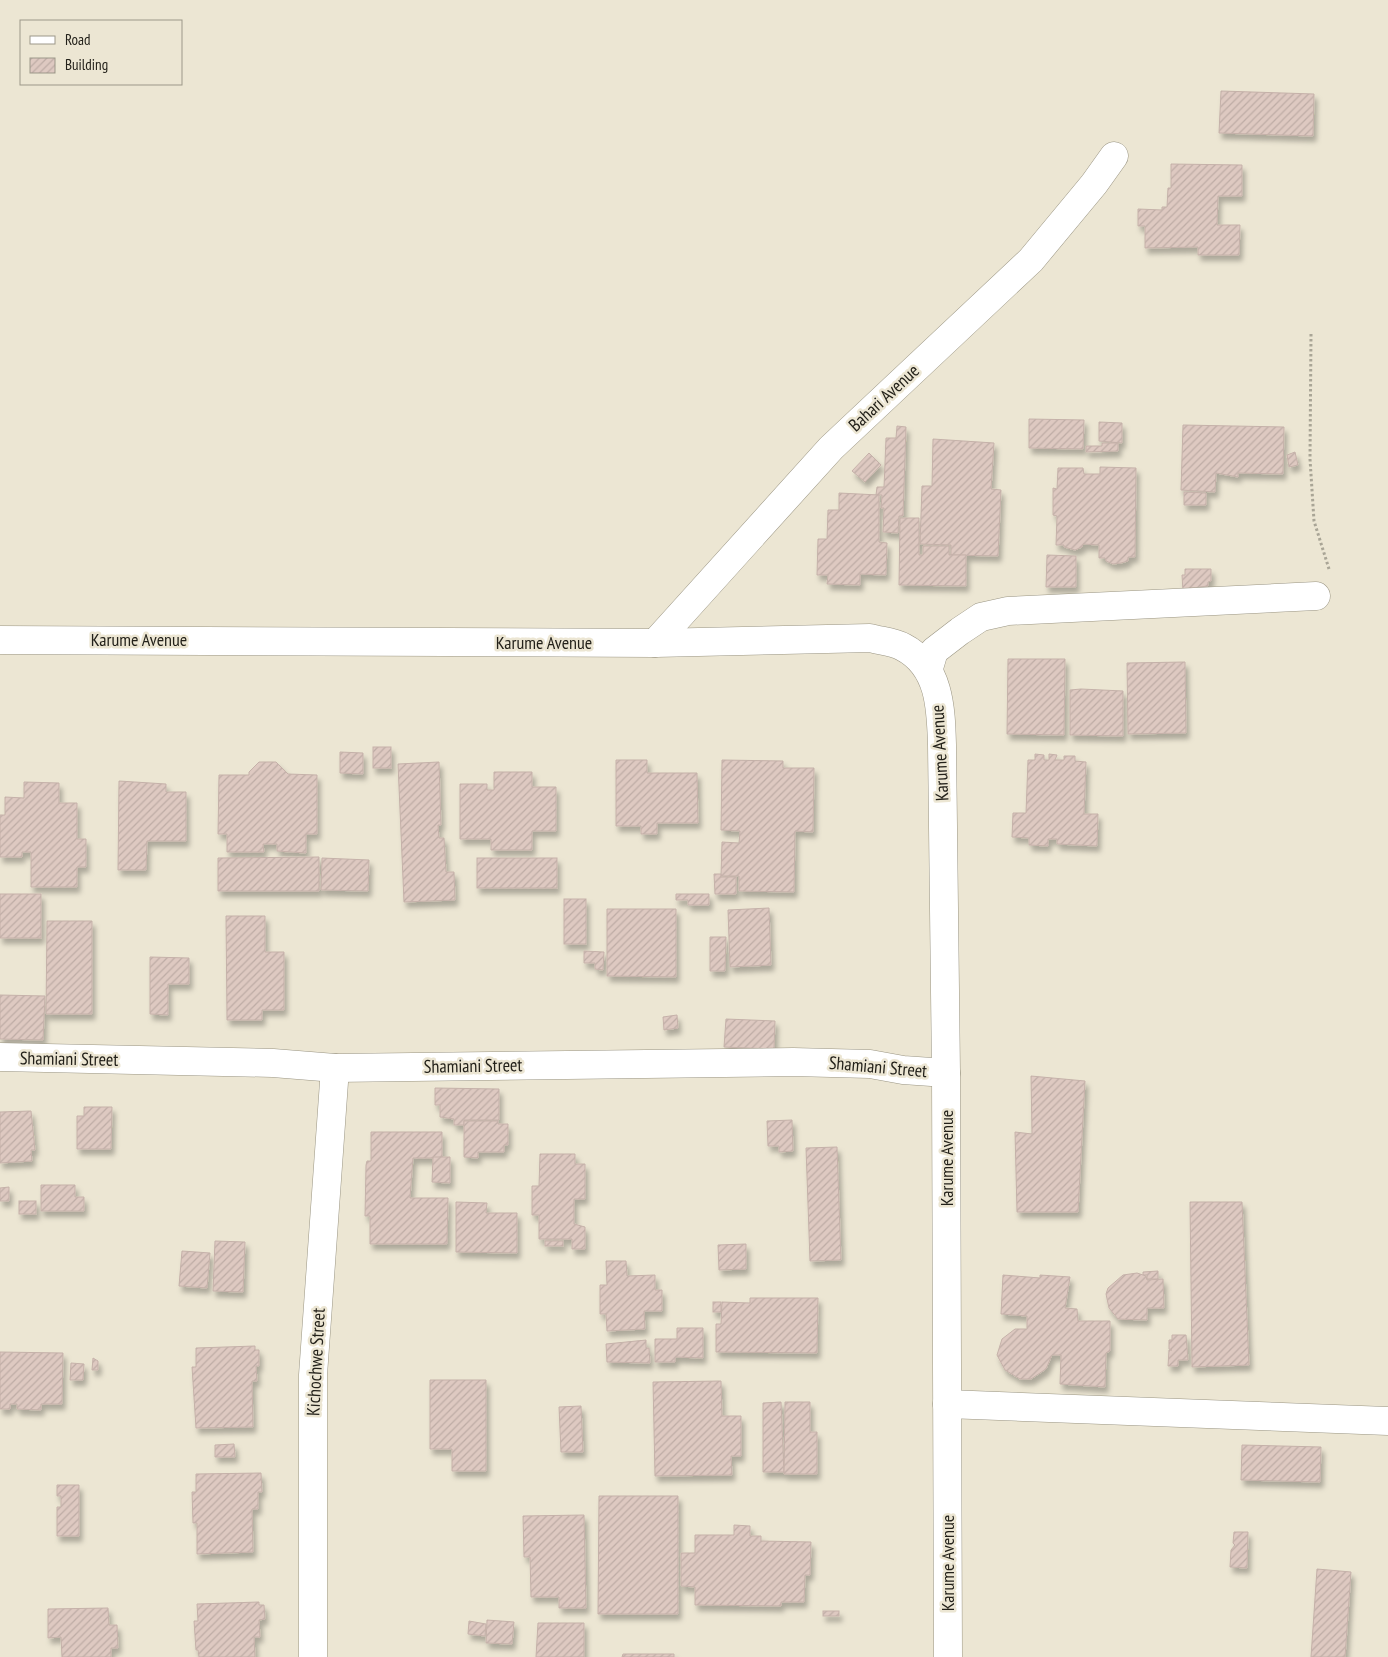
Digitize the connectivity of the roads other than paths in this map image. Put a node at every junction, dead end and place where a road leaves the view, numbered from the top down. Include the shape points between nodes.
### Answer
1 (1114, 156) dead end
2 (1316, 596) road end
3 (0, 640) edge
4 (655, 643) junction
5 (929, 668) junction
6 (0, 1057) edge
7 (335, 1068) junction
8 (946, 1073) junction
9 (948, 1404) junction
10 (1388, 1421) edge
11 (313, 1657) edge
12 (948, 1657) edge

1 - 4 street, Bahari Avenue via 1031,260 831,448
2 - 5 street via 1008,611 982,617 960,630 934,651
3 - 4 street, Karume Avenue
4 - 5 street, Karume Avenue via 870,638 904,648
5 - 8 street, Karume Avenue via 941,706
6 - 7 street, Shamiani Street via 273,1063
7 - 8 street, Shamiani Street via 794,1062 870,1064
7 - 11 street, Kichochwe Street via 314,1375
8 - 9 street, Karume Avenue
9 - 10 street
9 - 12 street, Karume Avenue

